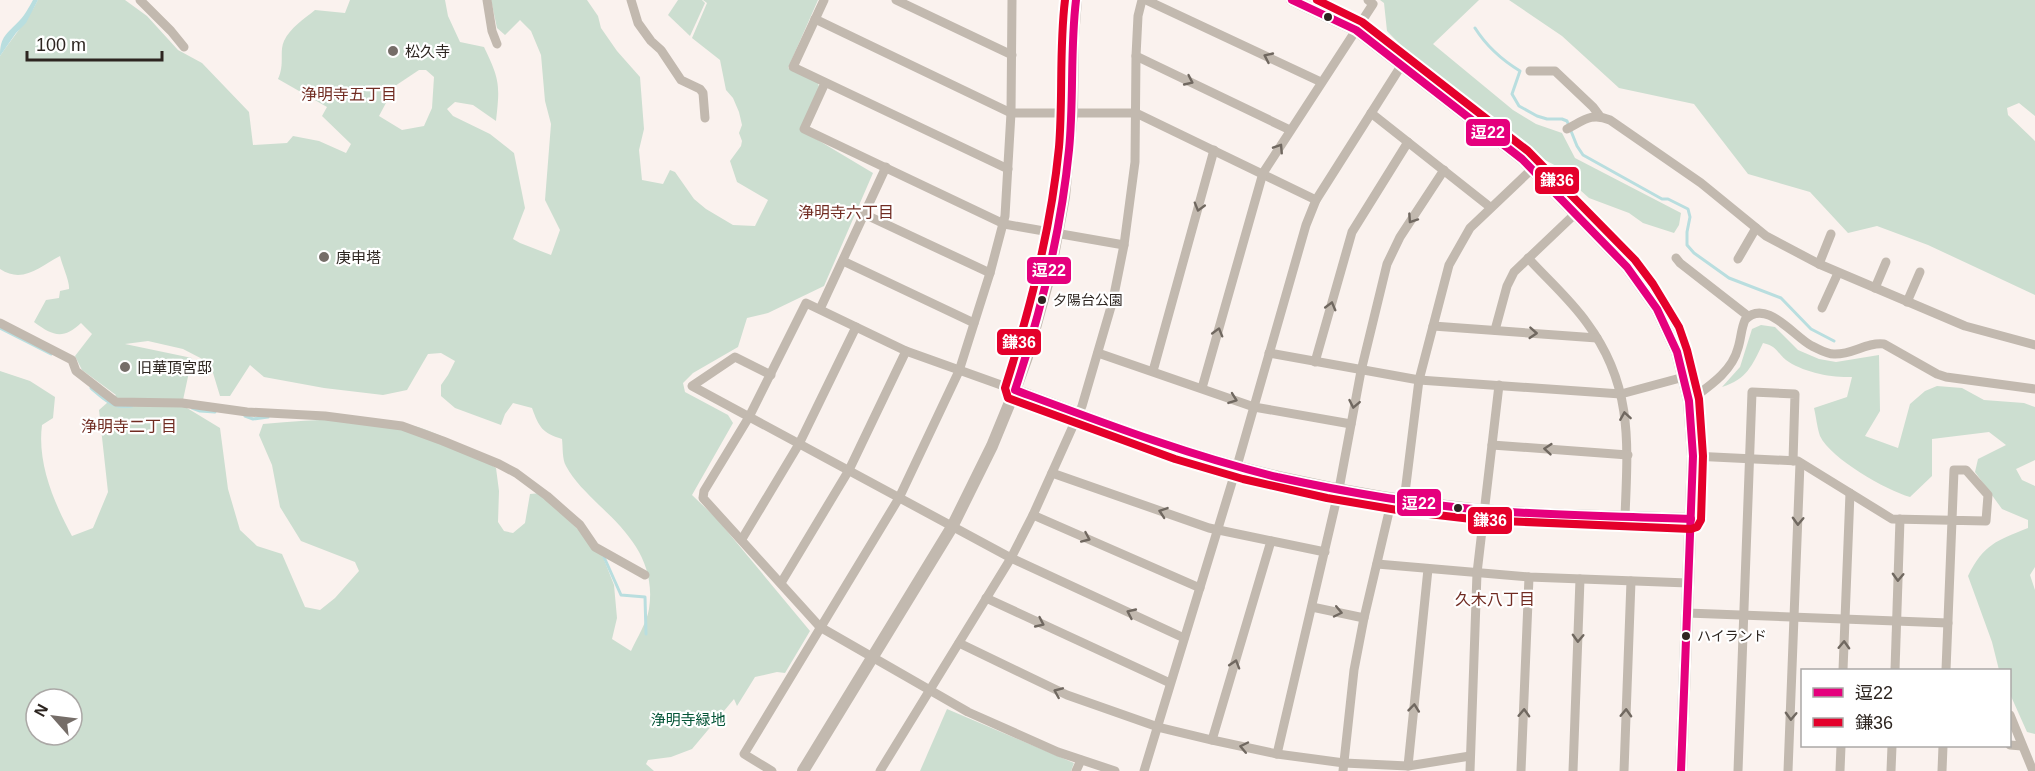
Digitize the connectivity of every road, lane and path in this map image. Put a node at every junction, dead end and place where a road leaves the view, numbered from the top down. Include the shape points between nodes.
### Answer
1 (140, 0) edge
2 (487, 0) edge
3 (631, 0) edge
4 (824, 0) edge
5 (896, 0) edge
6 (1012, 0) edge
7 (1076, 0) edge
8 (1144, 0) edge
9 (1292, 0) edge
10 (1368, 0) edge
11 (815, 19) junction
12 (1356, 30) junction
13 (497, 44) dead end
14 (184, 47) dead end
15 (1012, 55) junction
16 (1136, 56) junction
17 (1401, 66) junction
18 (1530, 71) dead end
19 (1321, 82) junction
20 (825, 83) junction
21 (1072, 112) junction
22 (1011, 113) junction
23 (1136, 113) junction
24 (1371, 113) junction
25 (1599, 115) junction
26 (705, 118) dead end
27 (1569, 128) dead end
28 (1290, 130) junction
29 (1408, 142) junction
30 (1214, 150) junction
31 (886, 167) junction
32 (1533, 168) junction
33 (1008, 169) junction
34 (1444, 171) junction
35 (1263, 173) junction
36 (1316, 200) junction
37 (1490, 207) junction
38 (1576, 213) junction
39 (864, 214) junction
40 (1004, 224) junction
41 (1756, 228) junction
42 (1058, 233) junction
43 (1831, 234) dead end
44 (1124, 245) junction
45 (1528, 258) junction
46 (1676, 258) dead end
47 (1738, 259) dead end
48 (843, 261) junction
49 (1886, 262) dead end
50 (1819, 264) junction
51 (1920, 272) dead end
52 (990, 273) junction
53 (1838, 273) junction
54 (1875, 288) junction
55 (1907, 302) junction
56 (1822, 308) dead end
57 (820, 309) junction
58 (1748, 316) junction
59 (0, 323) edge
60 (974, 323) junction
61 (1433, 326) junction
62 (856, 327) junction
63 (1495, 330) junction
64 (1596, 338) junction
65 (2035, 345) edge
66 (906, 351) junction
67 (1098, 353) junction
68 (1269, 353) junction
69 (1315, 362) junction
70 (959, 371) junction
71 (1153, 371) junction
72 (1360, 371) junction
73 (771, 375) junction
74 (1684, 377) junction
75 (1419, 380) junction
76 (1499, 386) junction
77 (1202, 388) junction
78 (2035, 389) edge
79 (1015, 390) junction
80 (1621, 394) junction
81 (1689, 400) junction
82 (1254, 407) junction
83 (1079, 414) junction
84 (749, 417) junction
85 (1351, 424) junction
86 (799, 444) junction
87 (1492, 445) junction
88 (1628, 455) junction
89 (1693, 456) junction
90 (1749, 459) junction
91 (1796, 462) junction
92 (1237, 466) junction
93 (849, 471) junction
94 (1052, 473) junction
95 (1339, 489) junction
96 (1850, 493) junction
97 (899, 498) junction
98 (1398, 500) junction
99 (1484, 510) junction
100 (1032, 515) junction
101 (1625, 516) junction
102 (1690, 519) junction
103 (1900, 519) junction
104 (1952, 520) junction
105 (952, 527) junction
106 (1218, 530) junction
107 (742, 539) junction
108 (1271, 541) junction
109 (1325, 552) junction
110 (1011, 558) junction
111 (1377, 564) junction
112 (1428, 569) junction
113 (1478, 573) junction
114 (645, 575) dead end
115 (1529, 577) junction
116 (1580, 579) junction
117 (1631, 581) junction
118 (781, 583) junction
119 (1688, 583) junction
120 (1200, 588) junction
121 (986, 598) junction
122 (1312, 607) junction
123 (1687, 613) junction
124 (1743, 615) junction
125 (1794, 617) junction
126 (1364, 618) junction
127 (1846, 619) junction
128 (1896, 621) junction
129 (1948, 623) junction
130 (820, 627) junction
131 (1184, 638) junction
132 (959, 643) junction
133 (872, 658) junction
134 (1844, 669) edge
135 (1895, 669) edge
136 (1946, 669) edge
137 (1170, 683) junction
138 (930, 691) junction
139 (2011, 718) edge
140 (1158, 727) junction
141 (1212, 740) junction
142 (2011, 745) edge
143 (2022, 746) junction
144 (1840, 747) edge
145 (1892, 747) edge
146 (1944, 747) edge
147 (1277, 754) junction
148 (1470, 756) junction
149 (1081, 760) junction
150 (1408, 766) junction
151 (1343, 767) edge
152 (772, 771) edge
153 (803, 771) edge
154 (880, 771) edge
155 (1076, 771) edge
156 (1115, 771) edge
157 (1144, 771) edge
158 (1470, 771) edge
159 (1521, 771) edge
160 (1573, 771) edge
161 (1624, 771) edge
162 (1681, 771) edge
163 (1737, 771) edge
164 (1788, 771) edge
165 (1840, 771) edge
166 (1891, 771) edge
167 (1942, 771) edge
168 (2033, 771) edge

1 - 14 street
2 - 13 street
3 - 26 street via 638,23 681,80 703,93
4 - 11 street
5 - 15 street
6 - 15 street
7 - 21 street
8 - 16 street via 1138,16
19 -> 8 street
9 - 12 street
10 - 12 street via 1373,4
11 - 20 street via 793,67
11 - 22 street
12 - 17 street
12 - 19 street
15 - 22 street
16 - 23 street
16 -> 28 street
17 - 24 street
17 - 32 street
18 - 25 street via 1555,71
19 - 28 street
20 - 31 street via 804,129
20 - 33 street
21 - 22 street
21 - 23 street
21 - 42 street
22 - 33 street
23 - 30 street
23 - 44 street via 1136,162
24 - 29 street
24 - 36 street
25 - 27 street
25 - 41 street via 1701,183
35 -> 28 street
29 - 34 street
69 -> 29 street via 1352,232
30 - 35 street
30 -> 71 street
31 - 39 street
31 - 40 street
32 - 37 street
32 - 38 street
33 - 40 street
34 - 37 street
34 -> 72 street via 1391,252
35 - 36 street
77 -> 35 street
36 - 68 street via 1296,254
37 - 61 street via 1470,228 1449,265
38 - 45 street
38 - 74 street via 1645,290 1669,332
39 - 48 street
39 - 52 street
40 - 42 street
40 - 52 street
41 - 47 street
41 - 50 street
42 - 44 street
42 - 79 street
43 - 50 street
44 - 67 street
45 - 63 street via 1507,286
45 - 64 street via 1574,307
46 - 58 street
48 - 57 street
48 - 60 street
49 - 54 street
50 - 53 street
51 - 55 street
52 - 60 street
53 - 54 street
53 - 56 street
54 - 55 street
55 - 65 street via 1965,326
57 - 62 street
57 - 73 street via 806,303
58 - 78 street via 1776,318 1802,341 1828,353 1884,344 1946,377
58 - 81 street via 1731,365
59 - 114 street via 72,360 76,371 116,402 182,403 382,423 402,426 474,453 516,473 580,525 595,547
60 - 70 street
61 - 63 street
61 - 75 street
62 - 66 street
62 - 86 street
63 -> 64 street
64 - 80 street
66 - 70 street
66 - 93 street
67 - 71 street
67 - 83 street
68 - 69 street
68 - 82 street
69 - 72 street
70 - 79 street
70 - 97 street
71 - 77 street
72 - 75 street
72 -> 85 street
73 - 84 street
73 - 84 street via 735,357 692,386
74 - 80 street
74 - 81 street
75 - 76 street
75 - 98 street
76 - 80 street
76 - 87 street
77 -> 82 street
79 - 83 street
79 - 105 street
88 -> 80 street
81 - 89 street
82 - 85 street
82 - 92 street
83 - 92 street
83 - 94 street
84 - 86 street
84 - 107 street via 703,498
85 - 95 street
86 - 93 street
86 - 107 street
88 -> 87 street
87 - 99 street
88 - 101 street
89 - 90 street
89 - 102 street
90 - 91 street
90 - 91 street via 1752,392 1795,394
90 - 124 street
91 - 96 street
91 -> 125 street
92 - 95 street
92 - 106 street
93 - 97 street
93 - 118 street
94 - 100 street
106 -> 94 street
95 - 98 street
95 - 109 street
96 - 103 street via 1892,519
96 - 127 street
97 - 105 street
97 - 130 street
98 - 99 street
98 - 111 street
99 - 101 street
99 - 113 street
100 - 110 street
100 -> 120 street
101 - 102 street
102 - 119 street
103 - 104 street
103 -> 128 street
104 - 104 street via 1986,521 1988,495 1966,470 1954,470
104 - 129 street
105 - 110 street
105 - 133 street
106 - 108 street
106 - 120 street
107 - 118 street
108 - 109 street
141 -> 108 street
109 - 122 street
110 - 121 street
131 -> 110 street
111 - 112 street
111 - 126 street
112 - 113 street
150 -> 112 street
113 - 115 street
113 - 148 street
115 - 116 street
159 -> 115 street
116 - 117 street
116 -> 160 street
117 - 119 street
161 -> 117 street
118 - 130 street
119 - 123 street
120 - 131 street
121 - 132 street
121 -> 137 street
122 -> 126 street
122 - 147 street
123 - 124 street
123 - 162 street
124 - 125 street
124 - 163 street
125 - 127 street
125 -> 164 street
126 - 151 street
127 - 128 street
134 -> 127 street
128 - 129 street
128 - 135 street
129 - 136 street
130 - 133 street
130 - 152 street via 744,754
131 - 137 street
132 - 138 street
140 -> 132 street via 1066,695
133 - 138 street
133 - 153 street
137 - 140 street
138 - 149 street via 1008,730
138 - 154 street
139 - 143 street
140 - 141 street
140 - 157 street
147 -> 141 street
142 - 143 street
143 - 168 street
144 - 165 street
145 - 166 street
146 - 167 street
147 - 151 street
148 - 150 street
148 - 158 street
149 - 155 street
149 - 156 street
150 - 151 street

